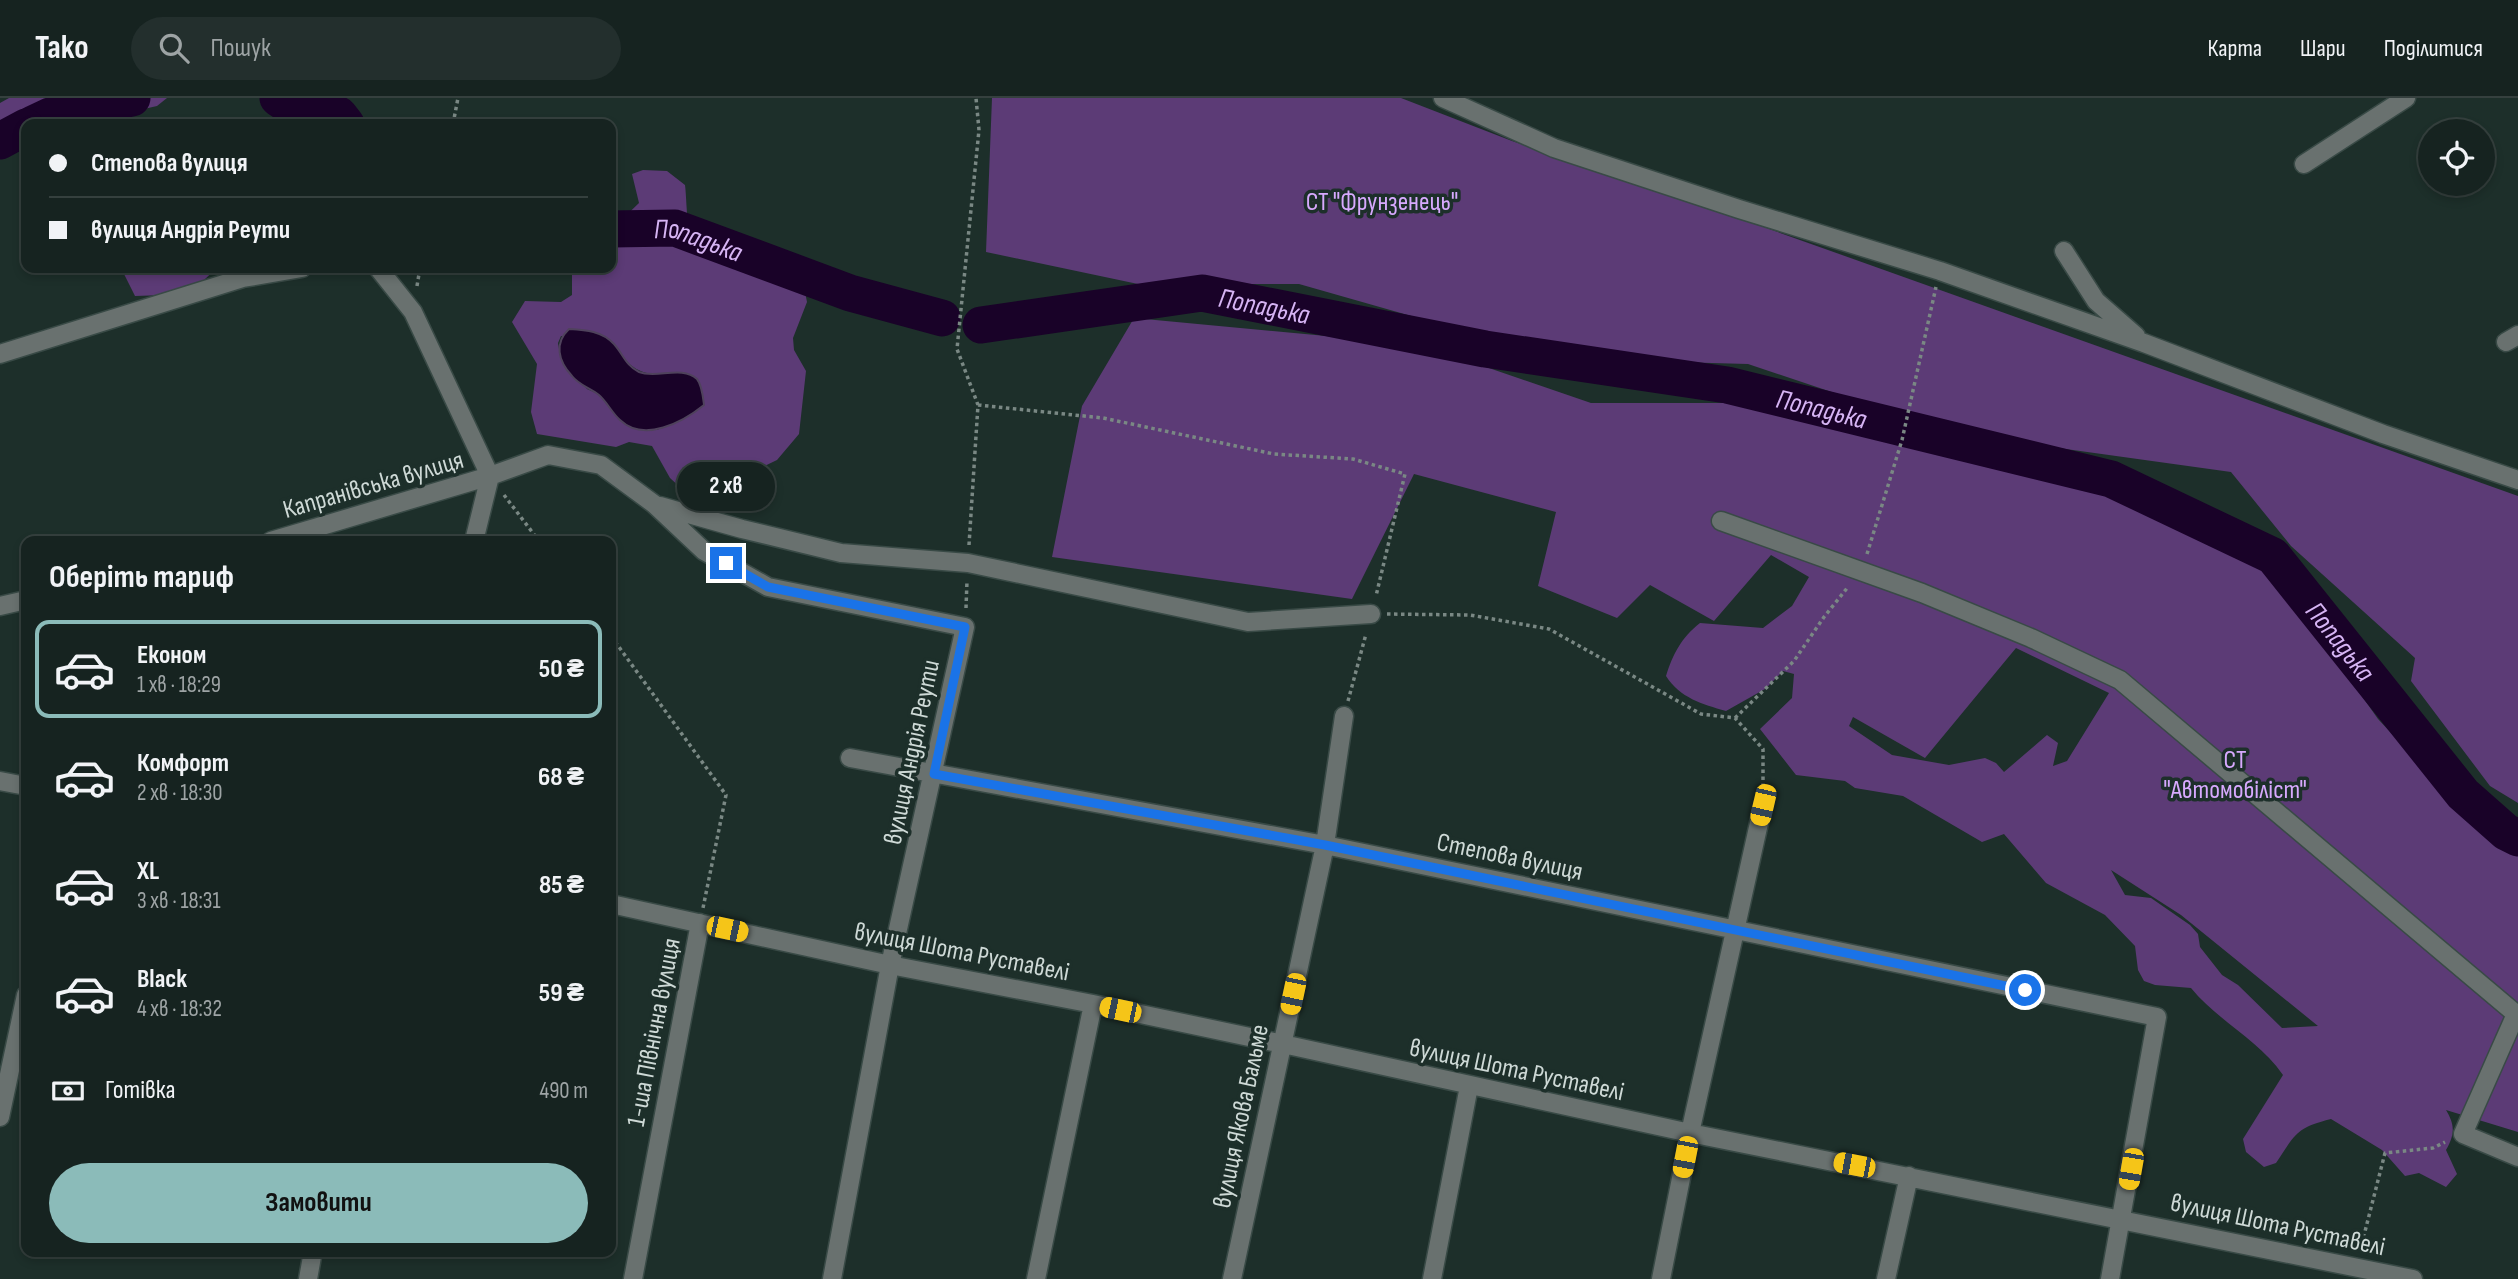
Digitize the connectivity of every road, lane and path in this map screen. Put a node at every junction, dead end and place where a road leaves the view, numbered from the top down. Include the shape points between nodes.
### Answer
1 (458, 98) edge
2 (976, 98) edge
3 (1443, 98) edge
4 (2406, 98) edge
5 (454, 119) edge
6 (2304, 164) dead end
7 (2064, 251) dead end
8 (1940, 271) junction
9 (272, 273) edge
10 (382, 273) edge
11 (2144, 343) junction
12 (0, 354) edge
13 (978, 405) junction
14 (1405, 474) dead end
15 (490, 476) junction
16 (2518, 480) edge
17 (654, 504) junction
18 (1721, 521) dead end
19 (288, 536) edge
20 (475, 536) edge
21 (535, 536) edge
22 (968, 563) junction
23 (1861, 571) junction
24 (21, 601) edge
25 (0, 606) edge
26 (1371, 614) joint
27 (965, 627) junction
28 (616, 643) edge
29 (1344, 716) dead end
30 (1735, 718) junction
31 (850, 758) dead end
32 (934, 774) junction
33 (0, 781) edge
34 (21, 785) edge
35 (1763, 805) joint
36 (1325, 845) junction
37 (616, 905) edge
38 (700, 923) junction
39 (1736, 930) junction
40 (890, 965) junction
41 (1093, 1004) junction
42 (21, 1018) edge
43 (1283, 1044) junction
44 (1469, 1086) junction
45 (0, 1117) edge
46 (1690, 1133) junction
47 (2463, 1134) junction
48 (2518, 1157) edge
49 (1909, 1176) junction
50 (2122, 1219) junction
51 (312, 1257) edge
52 (2345, 1270) edge
53 (308, 1279) edge
54 (633, 1279) edge
55 (832, 1279) edge
56 (1036, 1279) edge
57 (1232, 1279) edge
58 (1432, 1279) edge
59 (1661, 1279) edge
60 (1886, 1279) edge
61 (2110, 1279) edge
62 (2413, 1279) edge

1 - 5 path
2 - 13 path via 979,130 957,349
3 - 8 street via 1554,148
4 - 6 street
7 - 11 street via 2096,301
8 - 11 street
8 - 23 path via 1902,440
9 - 12 street via 243,278
10 - 15 street via 413,312
11 - 16 street via 2370,430
13 - 14 path via 1103,418 1274,454 1353,459
13 - 22 path
15 - 17 street, вулиця Андрія Реути via 548,455 601,464
15 - 19 street, Капранівська вулиця
15 - 20 street
15 - 21 path
17 - 22 street via 841,553
17 - 27 street, вулиця Андрія Реути via 704,551 768,587
18 - 23 street
22 - 26 street via 1248,622
22 - 27 path
23 - 30 path via 1794,661
23 - 47 street via 2018,633 2120,680 2516,1014
24 - 25 street
26 - 30 path via 1470,615 1549,629 1701,714
27 - 32 street, вулиця Андрія Реути
28 - 38 path, 1-ша Північна вулиця via 726,795
29 - 36 street, вулиця Якова Бальме
30 - 35 path via 1763,750
31 - 32 street, Степова вулиця
32 - 36 street, Степова вулиця
32 - 40 street, вулиця Андрія Реути
33 - 34 street
35 - 39 street
36 - 39 street, Степова вулиця
36 - 43 street, вулиця Якова Бальме
37 - 38 street, вулиця Шота Руставелі
38 - 40 street, вулиця Шота Руставелі
38 - 54 street, 1-ша Північна вулиця
39 - 46 street
39 - 50 street, Степова вулиця via 2157,1017
40 - 41 street, вулиця Шота Руставелі
40 - 55 street, вулиця Андрія Реути
41 - 43 street, вулиця Шота Руставелі
41 - 56 street
42 - 45 street
43 - 44 street, вулиця Шота Руставелі
43 - 57 street, вулиця Якова Бальме
44 - 46 street, вулиця Шота Руставелі
44 - 58 street
46 - 49 street, вулиця Шота Руставелі
46 - 59 street
47 - 48 street
47 - 52 path via 2433,1148 2385,1153
49 - 50 street, вулиця Шота Руставелі
49 - 60 street
50 - 52 street, вулиця Шота Руставелі
50 - 61 street
51 - 53 street
52 - 62 street, вулиця Шота Руставелі

